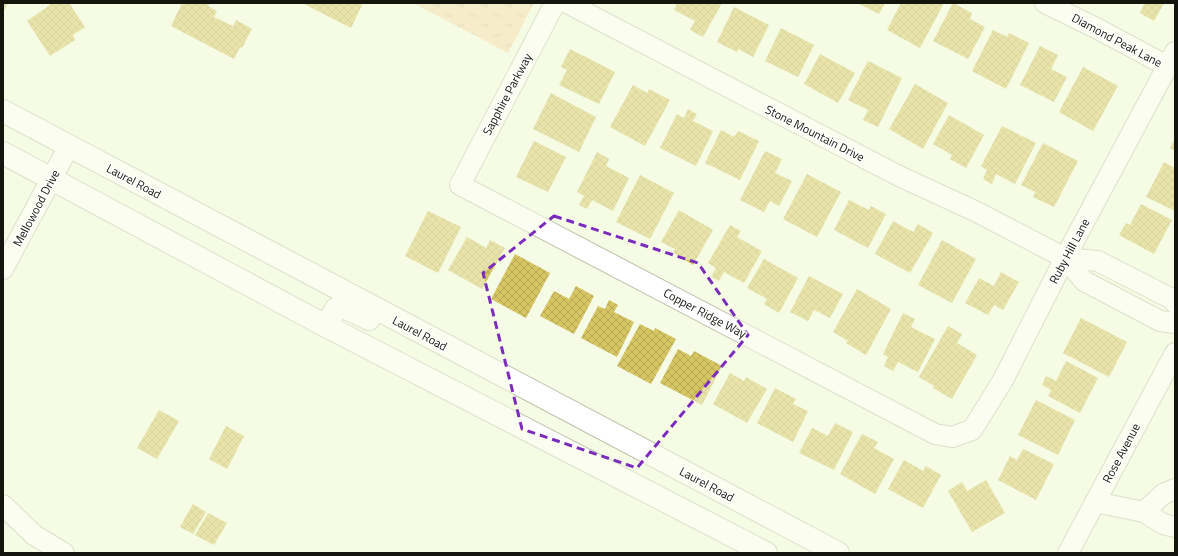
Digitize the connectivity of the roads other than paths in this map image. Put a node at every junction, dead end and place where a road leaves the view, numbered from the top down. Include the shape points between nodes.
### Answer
1 (555, 3) edge
2 (567, 3) edge
3 (1045, 3) edge
4 (1171, 59) edge
5 (3, 111) edge
6 (69, 146) junction
7 (3, 153) edge
8 (52, 179) junction
9 (460, 185) joint
10 (1065, 258) junction
11 (3, 269) edge
12 (1175, 303) edge
13 (1175, 323) edge
14 (326, 326) junction
15 (414, 329) junction
16 (1175, 353) edge
17 (952, 437) joint
18 (1175, 489) edge
19 (1095, 502) junction
20 (3, 505) edge
21 (1144, 512) junction
22 (1175, 528) edge
23 (64, 553) edge
24 (766, 553) edge
25 (838, 553) edge
26 (1068, 553) edge

1 - 9 street, Sapphire Parkway
2 - 10 street, Stone Mountain Drive via 899,176 977,212
3 - 4 street, Diamond Peak Lane via 1098,29
4 - 10 street, Ruby Hill Lane
5 - 6 main road, Laurel Road
6 - 8 street, Mellowood Drive
6 - 15 main road, Laurel Road
7 - 8 main road
8 - 11 street, Mellowood Drive
8 - 14 main road
9 - 17 street, Copper Ridge Way via 935,434
10 - 12 street, Stone Mountain Drive via 1098,261 1172,299
10 - 13 street, Stone Mountain Drive via 1084,281 1160,321
10 - 17 street, Ruby Hill Lane via 1003,380 972,430
14 - 15 main road via 336,309 344,307 376,323
14 - 24 main road
15 - 25 main road, Laurel Road
16 - 19 street, Rose Avenue
18 - 21 street via 1163,494
19 - 21 street
19 - 26 street, Rose Avenue
20 - 23 street via 34,535
21 - 22 street via 1162,524

